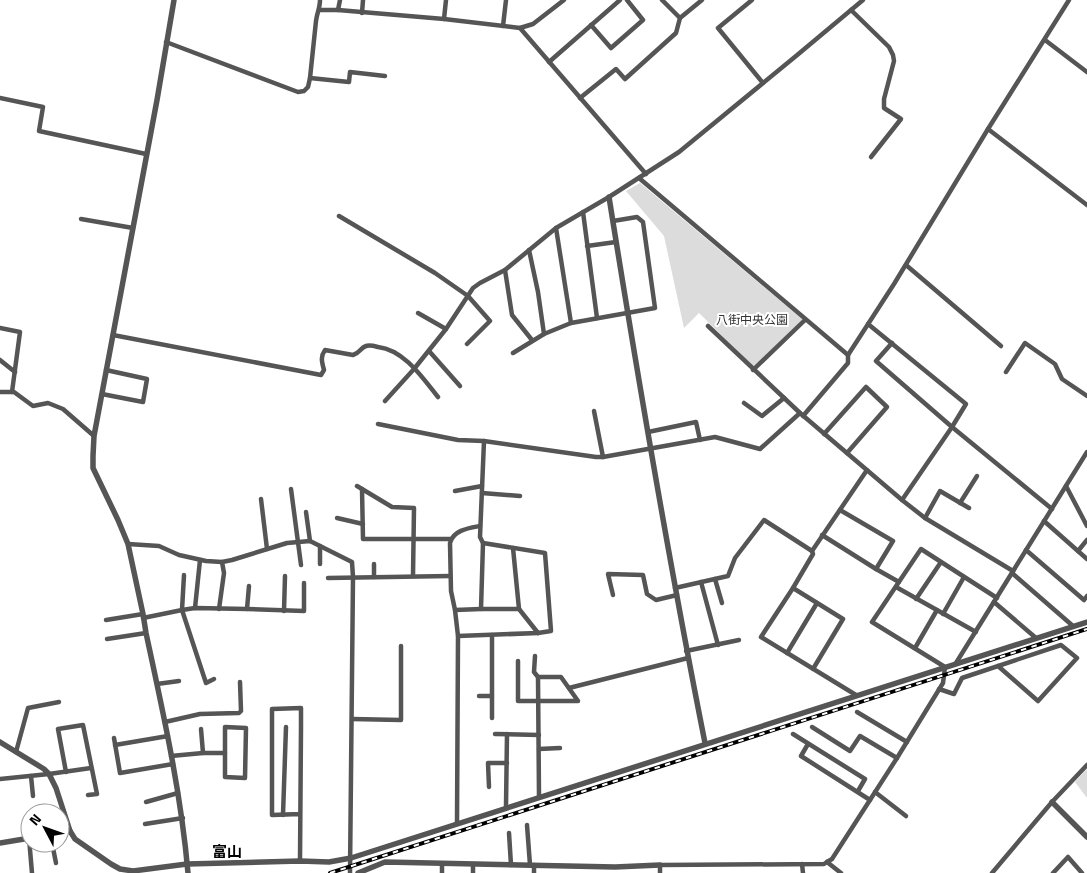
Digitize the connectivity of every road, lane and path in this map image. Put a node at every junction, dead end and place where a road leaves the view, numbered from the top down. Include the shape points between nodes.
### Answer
1 (174, 0) edge
2 (320, 0) edge
3 (340, 0) edge
4 (363, 0) edge
5 (446, 0) edge
6 (506, 0) edge
7 (564, 0) edge
8 (620, 0) edge
9 (626, 0) edge
10 (662, 0) edge
11 (700, 0) edge
12 (752, 0) edge
13 (863, 0) edge
14 (1069, 0) edge
15 (320, 10) junction
16 (338, 10) junction
17 (851, 10) junction
18 (362, 13) junction
19 (680, 18) junction
20 (444, 19) junction
21 (591, 25) junction
22 (503, 26) junction
23 (520, 28) junction
24 (1044, 40) junction
25 (166, 42) junction
26 (549, 62) junction
27 (1087, 72) edge
28 (385, 76) dead end
29 (310, 78) junction
30 (763, 82) junction
31 (0, 98) edge
32 (580, 98) junction
33 (988, 129) junction
34 (146, 154) junction
35 (871, 157) dead end
36 (646, 174) junction
37 (639, 178) junction
38 (609, 197) junction
39 (1087, 205) edge
40 (583, 212) junction
41 (340, 216) dead end
42 (81, 219) dead end
43 (613, 221) junction
44 (133, 228) junction
45 (556, 228) junction
46 (616, 242) junction
47 (587, 246) junction
48 (529, 250) junction
49 (906, 265) junction
50 (505, 270) junction
51 (468, 296) junction
52 (418, 313) dead end
53 (628, 313) junction
54 (597, 318) junction
55 (805, 320) junction
56 (571, 323) junction
57 (868, 324) junction
58 (708, 326) dead end
59 (0, 328) edge
60 (446, 329) junction
61 (544, 334) junction
62 (113, 335) junction
63 (532, 340) junction
64 (892, 343) junction
65 (466, 344) dead end
66 (1001, 346) dead end
67 (429, 351) junction
68 (513, 353) dead end
69 (848, 355) junction
70 (0, 360) edge
71 (414, 369) junction
72 (106, 370) junction
73 (753, 370) junction
74 (15, 372) junction
75 (1006, 372) dead end
76 (460, 386) dead end
77 (0, 392) edge
78 (12, 392) junction
79 (102, 394) junction
80 (1087, 396) edge
81 (438, 397) dead end
82 (784, 398) junction
83 (385, 401) dead end
84 (744, 402) dead end
85 (594, 411) dead end
86 (801, 414) junction
87 (378, 424) dead end
88 (952, 427) junction
89 (648, 432) junction
90 (824, 434) junction
91 (94, 436) junction
92 (700, 440) junction
93 (484, 441) junction
94 (651, 449) junction
95 (847, 453) junction
96 (1087, 454) edge
97 (604, 457) junction
98 (867, 470) junction
99 (977, 476) dead end
100 (482, 486) junction
101 (1066, 486) junction
102 (291, 489) dead end
103 (455, 491) dead end
104 (482, 493) junction
105 (520, 496) dead end
106 (261, 499) dead end
107 (902, 500) junction
108 (960, 503) junction
109 (969, 508) dead end
110 (1052, 509) junction
111 (840, 510) junction
112 (306, 512) dead end
113 (337, 518) dead end
114 (925, 518) junction
115 (1044, 521) junction
116 (363, 524) junction
117 (480, 526) junction
118 (1087, 526) edge
119 (822, 535) junction
120 (415, 539) junction
121 (451, 539) junction
122 (1087, 540) edge
123 (310, 541) junction
124 (298, 542) junction
125 (483, 543) junction
126 (128, 544) junction
127 (320, 546) junction
128 (513, 548) junction
129 (267, 549) junction
130 (1026, 550) junction
131 (812, 551) junction
132 (1078, 551) junction
133 (1087, 559) edge
134 (200, 560) junction
135 (222, 562) junction
136 (941, 562) junction
137 (320, 564) dead end
138 (374, 564) dead end
139 (301, 565) dead end
140 (876, 569) junction
141 (1013, 572) junction
142 (184, 575) dead end
143 (285, 576) dead end
144 (413, 576) junction
145 (450, 576) junction
146 (354, 577) junction
147 (374, 577) junction
148 (964, 577) junction
149 (328, 578) dead end
150 (715, 578) junction
151 (701, 582) junction
152 (899, 582) junction
153 (304, 583) dead end
154 (248, 586) dead end
155 (676, 588) junction
156 (793, 588) junction
157 (896, 588) junction
158 (613, 595) dead end
159 (677, 595) junction
160 (1087, 596) edge
161 (916, 599) junction
162 (995, 600) junction
163 (722, 603) dead end
164 (817, 603) junction
165 (195, 608) junction
166 (219, 609) junction
167 (247, 609) junction
168 (481, 609) junction
169 (182, 610) junction
170 (455, 610) junction
171 (519, 610) junction
172 (937, 610) junction
173 (284, 611) junction
174 (943, 614) junction
175 (143, 616) junction
176 (106, 620) dead end
177 (1087, 622) edge
178 (1073, 626) junction
179 (976, 632) junction
180 (146, 633) junction
181 (538, 634) junction
182 (492, 635) junction
183 (458, 636) junction
184 (1036, 638) junction
185 (107, 639) dead end
186 (739, 640) dead end
187 (718, 645) junction
188 (401, 646) dead end
189 (915, 648) junction
190 (787, 653) junction
191 (687, 655) junction
192 (534, 656) dead end
193 (518, 661) dead end
194 (956, 663) junction
195 (945, 666) junction
196 (998, 666) junction
197 (813, 669) junction
198 (538, 677) junction
199 (214, 679) dead end
200 (179, 680) dead end
201 (240, 682) dead end
202 (157, 684) junction
203 (568, 688) junction
204 (939, 690) junction
205 (856, 695) junction
206 (479, 696) dead end
207 (492, 696) junction
208 (539, 701) junction
209 (59, 702) dead end
210 (858, 712) dead end
211 (492, 718) dead end
212 (352, 719) junction
213 (165, 722) junction
214 (286, 727) dead end
215 (812, 727) dead end
216 (201, 729) dead end
217 (495, 734) dead end
218 (507, 734) junction
219 (792, 734) dead end
220 (539, 735) junction
221 (168, 736) junction
222 (114, 738) dead end
223 (0, 742) edge
224 (907, 742) junction
225 (705, 743) junction
226 (808, 744) junction
227 (115, 745) junction
228 (560, 748) dead end
229 (539, 749) junction
230 (16, 752) junction
231 (203, 753) junction
232 (225, 753) junction
233 (171, 756) junction
234 (897, 758) junction
235 (173, 764) junction
236 (507, 764) junction
237 (1087, 765) edge
238 (91, 768) junction
239 (66, 772) junction
240 (49, 774) junction
241 (30, 776) junction
242 (0, 779) edge
243 (489, 787) dead end
244 (858, 791) junction
245 (875, 792) junction
246 (178, 793) junction
247 (88, 795) dead end
248 (33, 796) dead end
249 (540, 796) junction
250 (870, 800) junction
251 (146, 802) dead end
252 (1052, 802) junction
253 (61, 803) edge
254 (506, 807) junction
255 (300, 814) junction
256 (283, 815) junction
257 (906, 816) dead end
258 (183, 818) junction
259 (457, 823) junction
260 (145, 824) dead end
261 (527, 825) dead end
262 (70, 832) edge
263 (509, 833) dead end
264 (1087, 837) edge
265 (20, 840) edge
266 (0, 843) edge
267 (31, 853) edge
268 (54, 853) edge
269 (350, 858) junction
270 (300, 861) junction
271 (828, 862) junction
272 (56, 863) dead end
273 (187, 864) junction
274 (442, 864) junction
275 (473, 864) junction
276 (802, 864) junction
277 (510, 865) junction
278 (532, 865) junction
279 (660, 865) junction
280 (615, 870) edge
281 (120, 871) edge
282 (32, 873) edge
283 (188, 873) edge
284 (350, 873) edge
285 (358, 873) edge
286 (442, 873) edge
287 (473, 873) edge
288 (534, 873) edge
289 (660, 873) edge
290 (803, 873) edge
291 (840, 873) edge
292 (992, 873) edge
293 (1054, 873) edge
294 (1082, 873) edge

1 - 25 street
2 - 15 street
3 - 16 street
4 - 18 street
5 - 20 street
6 - 22 street
7 - 23 street via 533,24
8 - 21 street
9 - 21 street via 643,20 611,48
10 - 19 street
11 - 19 street
12 - 30 street via 718,28
13 - 17 street
14 - 24 street
15 - 16 street
15 - 29 street via 317,13
16 - 18 street
17 - 30 street
17 - 35 street via 889,47 894,61 883,104 901,119
18 - 20 street
19 - 32 street via 676,33 625,79 616,69
20 - 22 street
21 - 26 street
22 - 23 street
23 - 26 street
24 - 27 street
24 - 33 street
25 - 29 street via 298,92 308,87
25 - 34 street
26 - 32 street
28 - 29 street via 350,72 349,82
30 - 36 street via 680,152
31 - 34 street via 43,106 39,131
32 - 36 street
33 - 39 street
33 - 49 street
34 - 44 street
36 - 37 street
37 - 38 street
37 - 55 street
38 - 40 street
38 - 43 street
40 - 45 street
40 - 47 street
41 - 51 street
42 - 44 street
43 - 46 street
43 - 53 street via 637,217 643,222 656,308
44 - 62 street
45 - 48 street
45 - 56 street
46 - 47 street
46 - 53 street
47 - 54 street
48 - 50 street
48 - 61 street
49 - 57 street
49 - 66 street
50 - 51 street via 480,283
50 - 63 street via 512,315
51 - 60 street
51 - 65 street via 490,321
52 - 60 street
53 - 54 street
53 - 89 street
54 - 56 street
55 - 69 street
55 - 73 street
56 - 61 street
57 - 64 street
57 - 69 street
58 - 73 street
59 - 74 street via 20,332
60 - 67 street
61 - 63 street
62 - 71 street via 321,375 324,370 321,358 325,350 353,355 371,346 387,348
62 - 72 street
63 - 68 street
64 - 88 street via 966,404
64 - 88 street via 876,361
67 - 71 street
67 - 76 street
69 - 86 street via 848,363
70 - 74 street
71 - 81 street
71 - 83 street
72 - 79 street
72 - 79 street via 148,378 143,402
73 - 82 street
74 - 78 street
75 - 80 street via 1025,343 1054,364 1062,380
77 - 78 street
78 - 91 street via 33,406 48,403 63,409
79 - 91 street
82 - 84 street via 762,416
82 - 86 street
85 - 97 street
86 - 90 street
86 - 92 street via 760,449 715,437
87 - 93 street via 458,440
88 - 107 street
88 - 110 street
89 - 92 street via 696,422
89 - 94 street
90 - 95 street
90 - 95 street via 866,387 887,407
91 - 126 street via 93,468
92 - 94 street
93 - 97 street
93 - 100 street
94 - 97 street
94 - 155 street
95 - 98 street
96 - 101 street
98 - 107 street
98 - 111 street
99 - 108 street
100 - 103 street
100 - 104 street
101 - 110 street
101 - 118 street
102 - 124 street
104 - 105 street
104 - 117 street
106 - 129 street
107 - 114 street
108 - 109 street
108 - 114 street via 940,491
110 - 115 street
111 - 119 street
111 - 140 street via 893,541
112 - 123 street
113 - 116 street
114 - 141 street
115 - 130 street
115 - 132 street
116 - 120 street via 363,539
116 - 120 street via 360,487 392,507 414,508
117 - 121 street via 464,529
117 - 125 street
119 - 131 street
119 - 140 street
120 - 121 street
120 - 144 street
121 - 145 street
122 - 132 street
123 - 124 street
123 - 127 street
124 - 129 street
124 - 139 street
125 - 128 street
125 - 168 street
126 - 134 street via 160,546
126 - 175 street
127 - 137 street
127 - 146 street via 352,562
128 - 171 street
128 - 181 street via 545,552 551,631
129 - 135 street
130 - 141 street
130 - 160 street via 1084,600
131 - 150 street via 764,520 735,558 728,576
131 - 156 street via 814,554
132 - 133 street
134 - 135 street
134 - 165 street
135 - 166 street via 224,573
136 - 148 street
136 - 152 street via 921,549
136 - 161 street
138 - 147 street
140 - 152 street
141 - 162 street
141 - 178 street
142 - 169 street
143 - 173 street
144 - 145 street
144 - 147 street
145 - 170 street
146 - 147 street
146 - 149 street
146 - 212 street
148 - 162 street
148 - 174 street
150 - 151 street
150 - 163 street
151 - 155 street
151 - 187 street
152 - 157 street
153 - 173 street via 304,611
154 - 167 street
155 - 159 street
156 - 164 street
156 - 190 street via 761,637
157 - 161 street
157 - 189 street via 872,622
158 - 159 street via 608,574 643,575 647,594 656,600
159 - 191 street
161 - 172 street
162 - 179 street
162 - 184 street
164 - 190 street
164 - 197 street via 843,619
165 - 166 street
165 - 169 street
166 - 167 street
167 - 173 street
168 - 170 street
168 - 171 street
169 - 175 street
169 - 199 street via 206,683
170 - 183 street
171 - 181 street
172 - 174 street
172 - 189 street
174 - 179 street
175 - 176 street
175 - 180 street
177 - 178 street
178 - 184 street
179 - 194 street
180 - 185 street
180 - 202 street
181 - 182 street
182 - 183 street
182 - 207 street
183 - 259 street
184 - 194 street
186 - 187 street
187 - 191 street
188 - 212 street via 401,720
189 - 195 street
190 - 197 street
191 - 203 street
191 - 225 street
192 - 198 street via 534,672
193 - 208 street via 518,701
194 - 195 street
195 - 204 street
195 - 205 street
196 - 196 street via 1061,645 1076,658 1038,701
196 - 204 street via 962,678 954,694
197 - 205 street
198 - 203 street via 561,677
198 - 208 street
200 - 202 street
201 - 213 street via 242,711 239,713 200,714
202 - 213 street
203 - 208 street via 578,701
204 - 224 street
205 - 225 street
206 - 207 street
207 - 211 street
208 - 220 street
209 - 230 street via 28,708
210 - 224 street
212 - 269 street
213 - 221 street
214 - 256 street
215 - 234 street via 850,751 860,736
216 - 231 street
217 - 218 street
218 - 220 street
218 - 236 street
219 - 226 street
220 - 229 street
221 - 227 street
221 - 233 street
222 - 227 street
223 - 230 street
224 - 234 street
225 - 249 street
226 - 244 street via 802,756
226 - 244 street via 865,780
227 - 235 street via 120,773
228 - 229 street
229 - 249 street
230 - 240 street
231 - 232 street
231 - 233 street
232 - 232 street via 225,777 246,778 246,728 225,727
233 - 235 street
234 - 245 street
235 - 246 street
236 - 243 street via 488,762
236 - 254 street
237 - 252 street
238 - 239 street
238 - 239 street via 83,725 58,729
238 - 247 street via 96,794
239 - 240 street
240 - 241 street
240 - 253 street
241 - 242 street
241 - 248 street
244 - 250 street
245 - 250 street
245 - 257 street
246 - 251 street
246 - 258 street
249 - 254 street
250 - 271 street
252 - 264 street
252 - 292 street
254 - 259 street
255 - 256 street
255 - 256 street via 301,708 272,709 272,815
255 - 270 street
258 - 260 street
258 - 273 street
259 - 269 street
261 - 278 street
262 - 281 street
263 - 277 street
265 - 266 street
267 - 282 street
268 - 272 street
269 - 270 street via 329,862
269 - 284 street
270 - 273 street
271 - 276 street
271 - 291 street
273 - 281 street
273 - 283 street
274 - 275 street
274 - 285 street via 385,862
274 - 286 street
275 - 277 street
275 - 287 street
276 - 279 street
276 - 290 street
277 - 278 street
278 - 280 street
278 - 288 street
279 - 280 street
279 - 289 street
293 - 294 street via 1068,857

